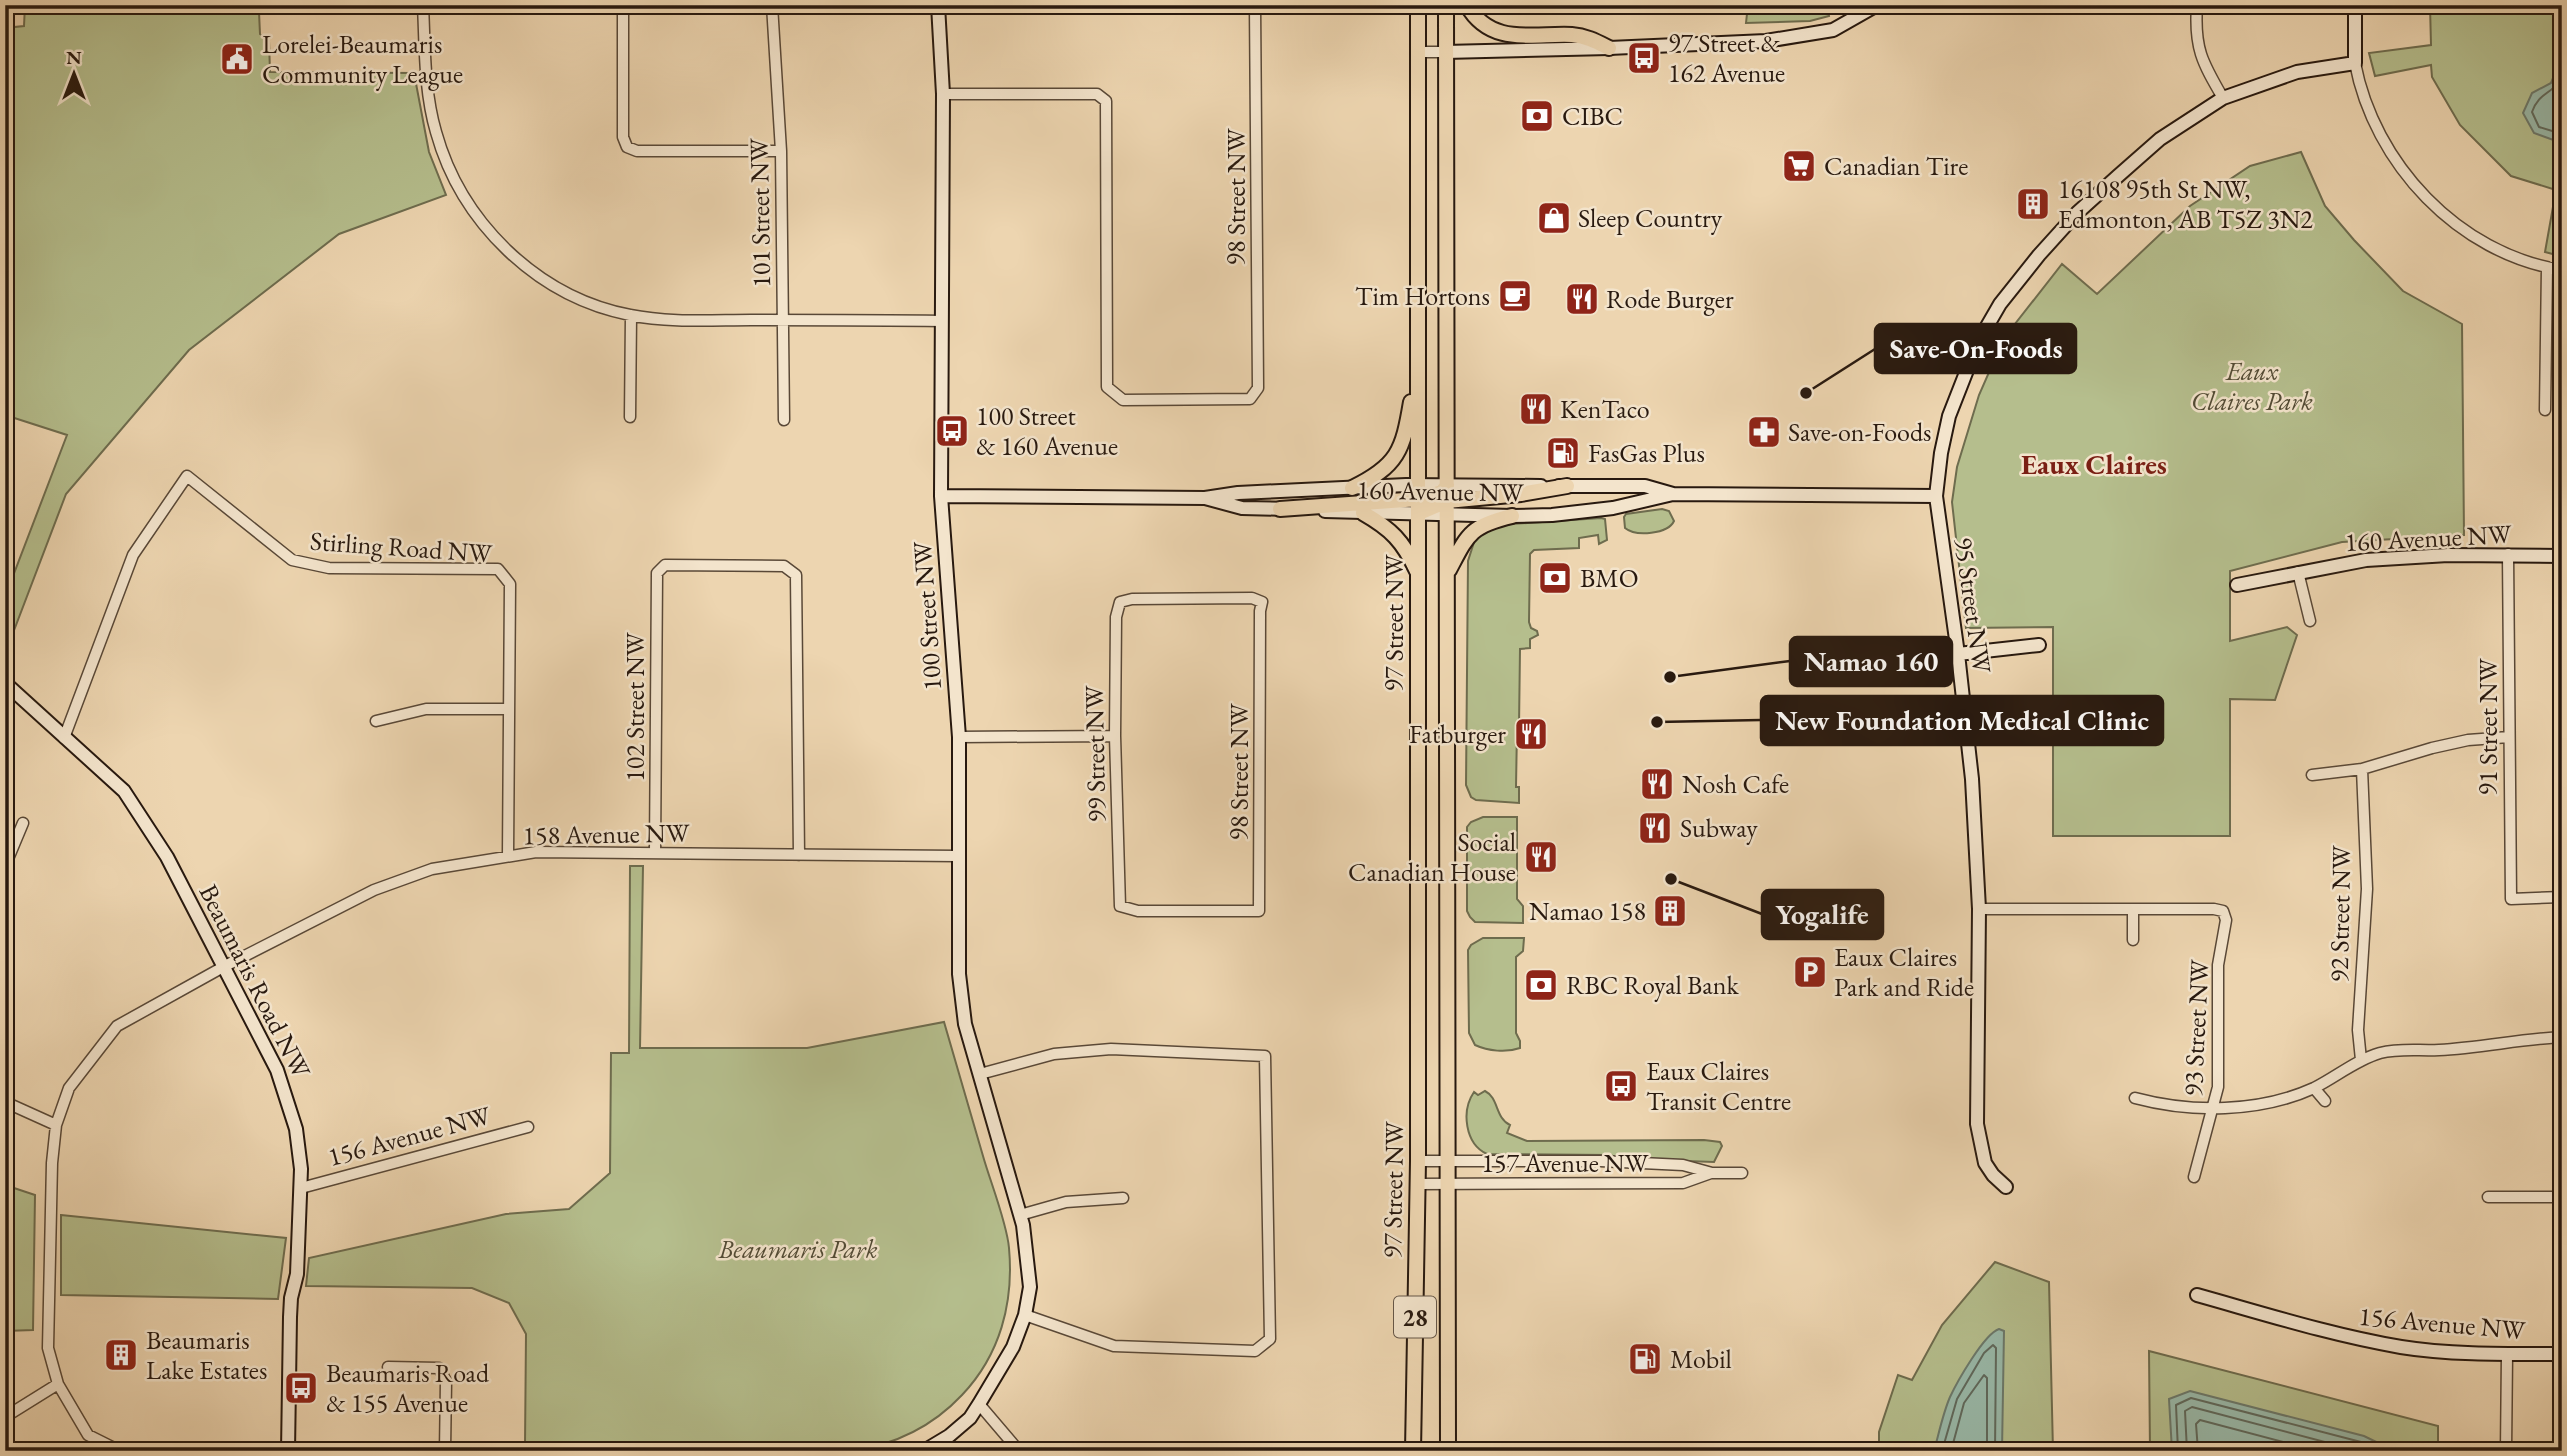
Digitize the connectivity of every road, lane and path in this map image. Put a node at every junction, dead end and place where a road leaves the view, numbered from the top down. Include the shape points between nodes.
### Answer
1 (423, 5) edge
2 (623, 5) edge
3 (772, 5) edge
4 (938, 5) edge
5 (1255, 5) edge
6 (1418, 5) edge
7 (1446, 5) edge
8 (1467, 5) edge
9 (1877, 5) edge
10 (2197, 5) edge
11 (2355, 5) edge
12 (1609, 48) junction
13 (1418, 52) junction
14 (1445, 52) junction
15 (2355, 63) junction
16 (943, 94) junction
17 (2223, 98) junction
18 (781, 150) junction
19 (2547, 267) junction
20 (2562, 270) edge
21 (631, 315) junction
22 (783, 320) junction
23 (942, 321) junction
24 (1418, 363) junction
25 (2545, 410) dead end
26 (630, 417) dead end
27 (784, 419) dead end
28 (1447, 485) junction
29 (1567, 486) junction
30 (1352, 488) junction
31 (1673, 494) junction
32 (941, 496) junction
33 (1936, 496) junction
34 (1205, 498) junction
35 (1419, 499) junction
36 (1447, 507) junction
37 (1280, 509) junction
38 (1363, 513) junction
39 (1512, 516) junction
40 (2508, 555) junction
41 (2562, 556) edge
42 (2298, 572) junction
43 (1419, 575) junction
44 (1447, 575) junction
45 (2237, 585) dead end
46 (1120, 602) joint
47 (2310, 621) dead end
48 (2039, 645) dead end
49 (1958, 654) junction
50 (5, 683) edge
51 (508, 709) junction
52 (376, 720) dead end
53 (1115, 736) junction
54 (959, 737) junction
55 (2509, 737) junction
56 (64, 738) junction
57 (2362, 769) junction
58 (2312, 775) dead end
59 (23, 823) dead end
60 (655, 853) junction
61 (799, 855) junction
62 (508, 856) junction
63 (958, 856) junction
64 (5, 866) edge
65 (2562, 897) edge
66 (1120, 906) joint
67 (1979, 909) junction
68 (2133, 909) junction
69 (2133, 940) dead end
70 (225, 966) junction
71 (2562, 1037) edge
72 (2361, 1060) junction
73 (980, 1074) junction
74 (2315, 1088) junction
75 (2135, 1098) dead end
76 (2325, 1101) dead end
77 (5, 1102) edge
78 (2214, 1109) junction
79 (56, 1125) junction
80 (528, 1127) dead end
81 (1418, 1161) junction
82 (1447, 1161) junction
83 (1712, 1173) junction
84 (1742, 1173) dead end
85 (2194, 1177) dead end
86 (1418, 1184) junction
87 (1447, 1184) junction
88 (2006, 1187) dead end
89 (301, 1188) junction
90 (2488, 1197) dead end
91 (2562, 1197) edge
92 (1122, 1198) dead end
93 (1020, 1215) junction
94 (2197, 1295) dead end
95 (1025, 1315) junction
96 (2507, 1354) junction
97 (2562, 1354) edge
98 (388, 1367) dead end
99 (58, 1384) junction
100 (979, 1404) junction
101 (5, 1416) edge
102 (120, 1451) edge
103 (288, 1451) edge
104 (445, 1451) edge
105 (924, 1451) edge
106 (1019, 1451) edge
107 (1413, 1451) edge
108 (1448, 1451) edge
109 (2506, 1451) edge

1 - 21 street via 432,118 455,182 476,214 500,244 544,280 582,300
2 - 18 street via 623,137 627,147
3 - 18 street, 101 Street NW
4 - 16 street, 100 Street NW
5 - 16 street, 98 Street NW via 1258,388 1250,398 1123,400 1107,387 1106,101 1097,94
6 - 13 main road, 97 Street NW
7 - 14 main road, 97 Street NW
8 - 12 main road via 1492,30 1517,36 1572,35
9 - 12 street via 1833,30 1766,41
10 - 17 street via 2201,60
11 - 15 street
12 - 14 street
13 - 14 street
13 - 24 main road, 97 Street NW
14 - 28 main road, 97 Street NW
15 - 17 street, 95 Street NW via 2297,72
15 - 19 street via 2375,127 2418,190 2480,239
16 - 23 street, 100 Street NW
17 - 33 street, 95 Street NW via 2160,139 2077,214 2000,304 1973,353 1949,416
18 - 22 street, 101 Street NW
19 - 20 street
19 - 25 street
21 - 22 street
21 - 26 street
22 - 23 street
22 - 27 street, 101 Street NW
23 - 32 street, 100 Street NW
24 - 30 main road via 1401,448 1380,473
24 - 35 main road, 97 Street NW
28 - 29 street, 160 Avenue NW
28 - 35 main road via 1443,492
28 - 36 main road, 97 Street NW
29 - 31 street, 160 Avenue NW via 1645,486
29 - 36 main road
30 - 34 street, 160 Avenue NW via 1238,492
30 - 35 street, 160 Avenue NW
31 - 33 street, 160 Avenue NW
31 - 39 street, 160 Avenue NW via 1613,508
32 - 34 street, 160 Avenue NW
32 - 54 street, 100 Street NW
33 - 49 street, 95 Street NW
34 - 37 street, 160 Avenue NW via 1242,508
35 - 36 main road
35 - 37 main road
35 - 38 street, 160 Avenue NW
35 - 43 main road, 97 Street NW
36 - 39 street, 160 Avenue NW
36 - 44 main road, 97 Street NW
37 - 38 street, 160 Avenue NW
38 - 43 main road via 1402,541
39 - 44 main road via 1476,528
40 - 41 street, 160 Avenue NW
40 - 42 street, 160 Avenue NW via 2366,561
40 - 55 street, 91 Street NW
42 - 45 street, 160 Avenue NW
42 - 47 street
43 - 81 main road, 97 Street NW
44 - 82 main road, 97 Street NW
46 - 53 street, 99 Street NW
46 - 66 street, 98 Street NW via 1252,598 1262,602 1259,911 1138,911
48 - 49 street
49 - 67 street, 95 Street NW via 1972,779
50 - 56 street, Beaumaris Road NW
51 - 52 street via 426,709
51 - 56 street, Stirling Road NW via 510,583 498,569 329,568 292,559 187,476 133,555
51 - 62 street, Stirling Road NW
53 - 54 street
53 - 66 street, 99 Street NW
54 - 63 street, 100 Street NW
55 - 57 street via 2468,740
55 - 65 street, 91 Street NW via 2511,899
56 - 70 street, Beaumaris Road NW via 124,791 167,857
57 - 58 street
57 - 72 street, 92 Street NW via 2367,889 2358,1030
59 - 64 street
60 - 61 street, 158 Avenue NW
60 - 61 street, 102 Street NW via 657,573 665,565 784,566 796,575
60 - 62 street, 158 Avenue NW
61 - 63 street, 158 Avenue NW
62 - 70 street, 158 Avenue NW via 432,869 374,890
63 - 73 street, 100 Street NW via 959,974 965,1024
67 - 68 street
67 - 88 street, 95 Street NW via 1977,1124 1985,1163
68 - 69 street
68 - 78 street, 93 Street NW via 2223,911
70 - 79 street, 158 Avenue NW via 117,1026 69,1088
70 - 89 street, Beaumaris Road NW via 285,1089 296,1129
71 - 72 street via 2438,1050 2403,1049
72 - 74 street
73 - 93 street, 100 Street NW
73 - 95 street via 1054,1054 1111,1049 1265,1056 1270,1339 1255,1351 1114,1346
74 - 76 street
74 - 78 street via 2290,1097
75 - 78 street
77 - 79 street
78 - 85 street, 93 Street NW
79 - 99 street, 158 Avenue NW via 48,1348
80 - 89 street, 156 Avenue NW
81 - 82 street, 157 Avenue NW
81 - 86 main road, 97 Street NW
82 - 83 street, 157 Avenue NW via 1628,1162 1683,1165
82 - 87 main road, 97 Street NW
83 - 84 street, 157 Avenue NW
83 - 87 street, 157 Avenue NW via 1683,1183
86 - 87 street, 157 Avenue NW
86 - 107 main road, 97 Street NW / 28
87 - 108 main road, 97 Street NW / 28
89 - 103 street, Beaumaris Road NW via 290,1317
90 - 91 street
92 - 93 street via 1066,1202
93 - 95 street, 100 Street NW via 1030,1287
94 - 96 street, 156 Avenue NW via 2342,1336 2404,1348
95 - 100 street, 100 Street NW via 1013,1346
96 - 97 street, 156 Avenue NW
96 - 109 street
98 - 104 street via 439,1368 446,1381
99 - 101 street
99 - 102 street, 158 Avenue NW via 88,1435
100 - 105 street, 100 Street NW via 949,1436
100 - 106 street

